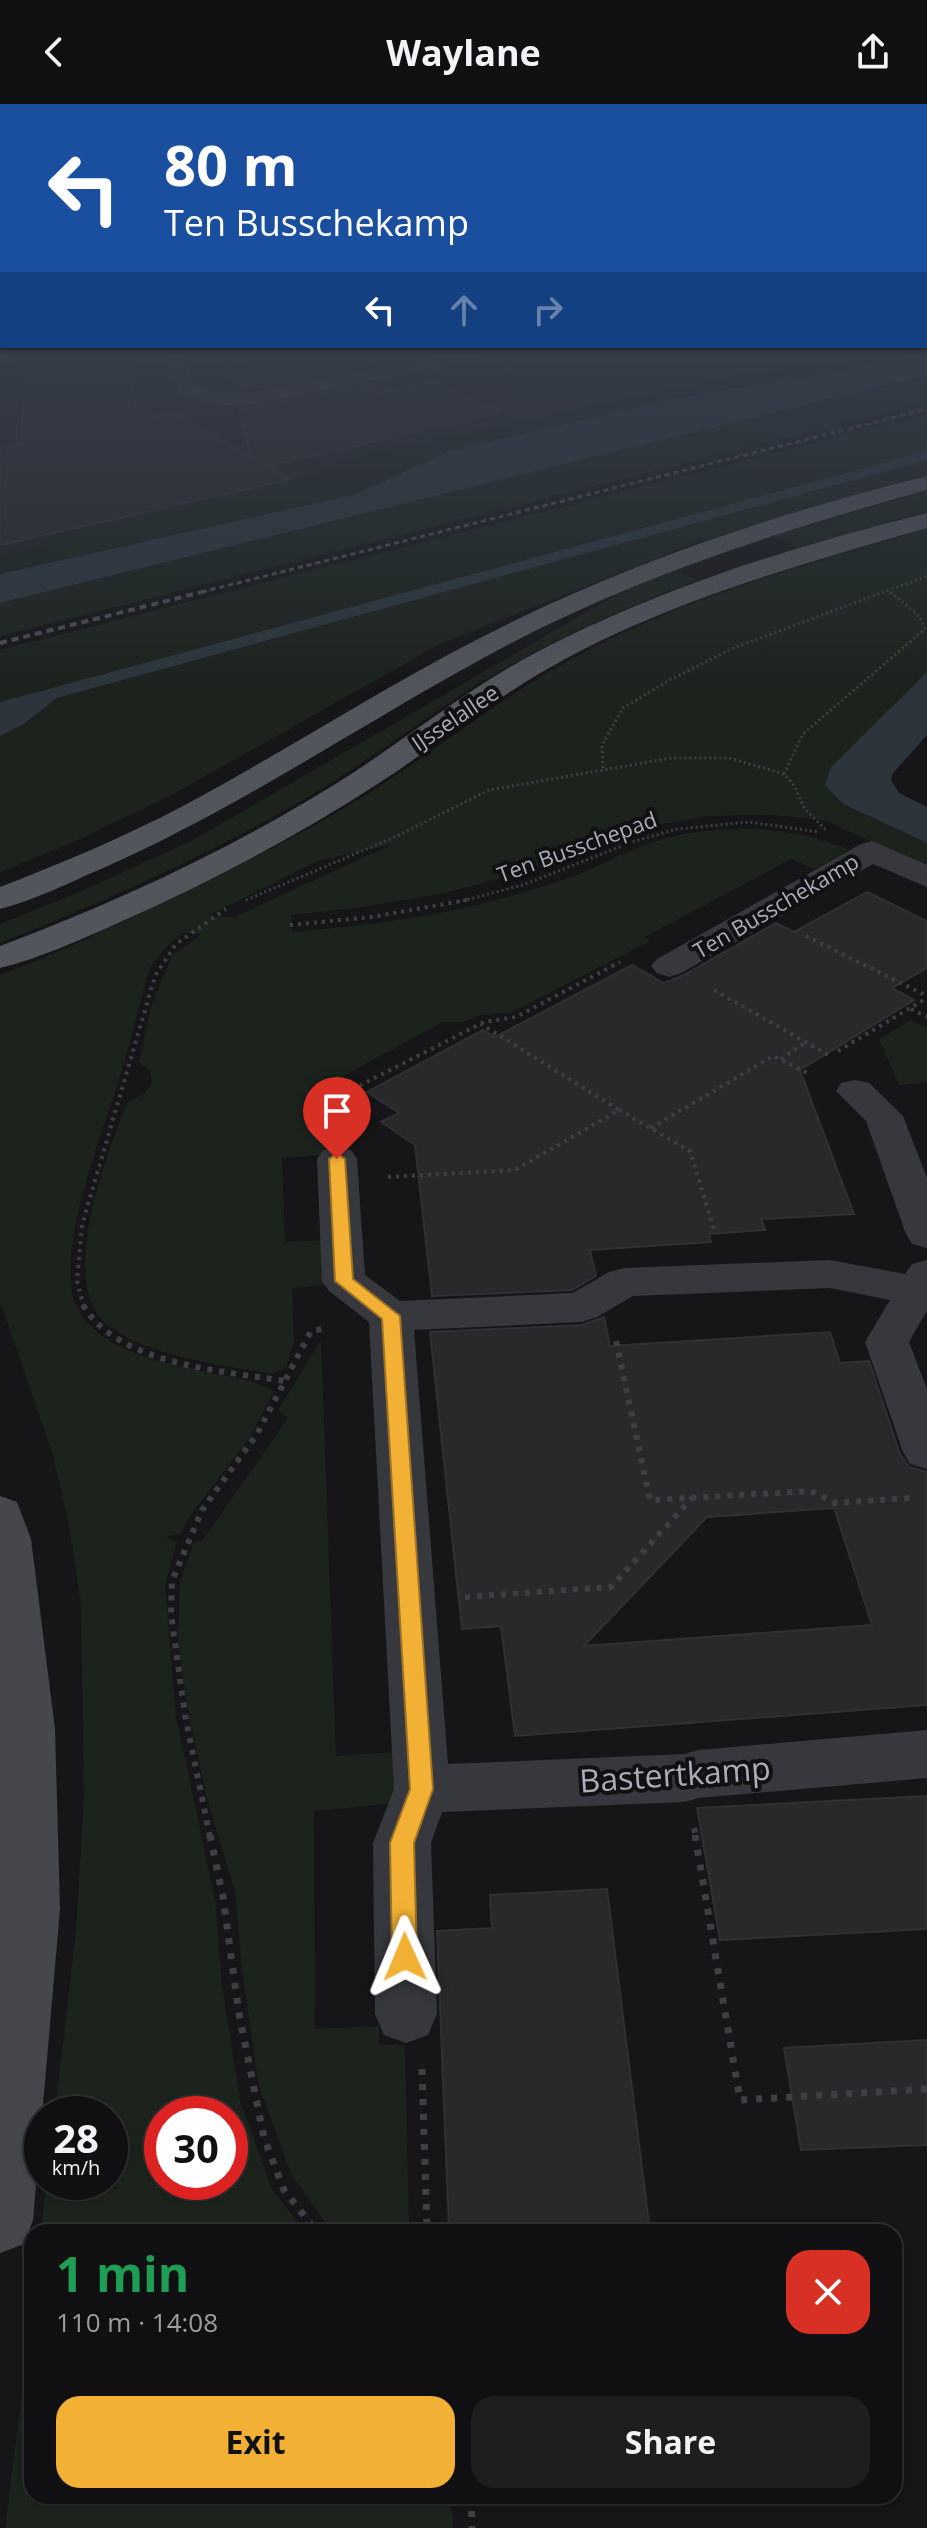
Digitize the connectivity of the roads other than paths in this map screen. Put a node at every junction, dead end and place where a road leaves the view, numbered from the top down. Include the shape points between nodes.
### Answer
1 (927, 483) edge
2 (927, 520) edge
3 (927, 877) edge
4 (0, 899) edge
5 (0, 958) edge
6 (669, 966) road end
7 (855, 1091) road end
8 (338, 1169) road end
9 (927, 1234) edge
10 (925, 1286) edge
11 (391, 1316) junction
12 (927, 1452) edge
13 (0, 1515) edge
14 (927, 1754) edge
15 (422, 1789) junction
16 (406, 2014) road end
17 (0, 2220) edge

1 - 4 main road, IJsselallee via 757,531 582,599 434,672 191,814
2 - 5 main road, IJsselallee via 739,576 600,631 529,669 290,824 162,888
3 - 6 street, Ten Busschekamp via 872,851
7 - 9 street via 884,1116
8 - 11 street via 344,1281
10 - 11 street via 830,1274 728,1276 624,1282 582,1307
10 - 12 street via 887,1342
11 - 15 street
13 - 17 street via 28,1729 30,1909
14 - 15 street, Bastertkamp via 685,1778
15 - 16 street via 402,1843

